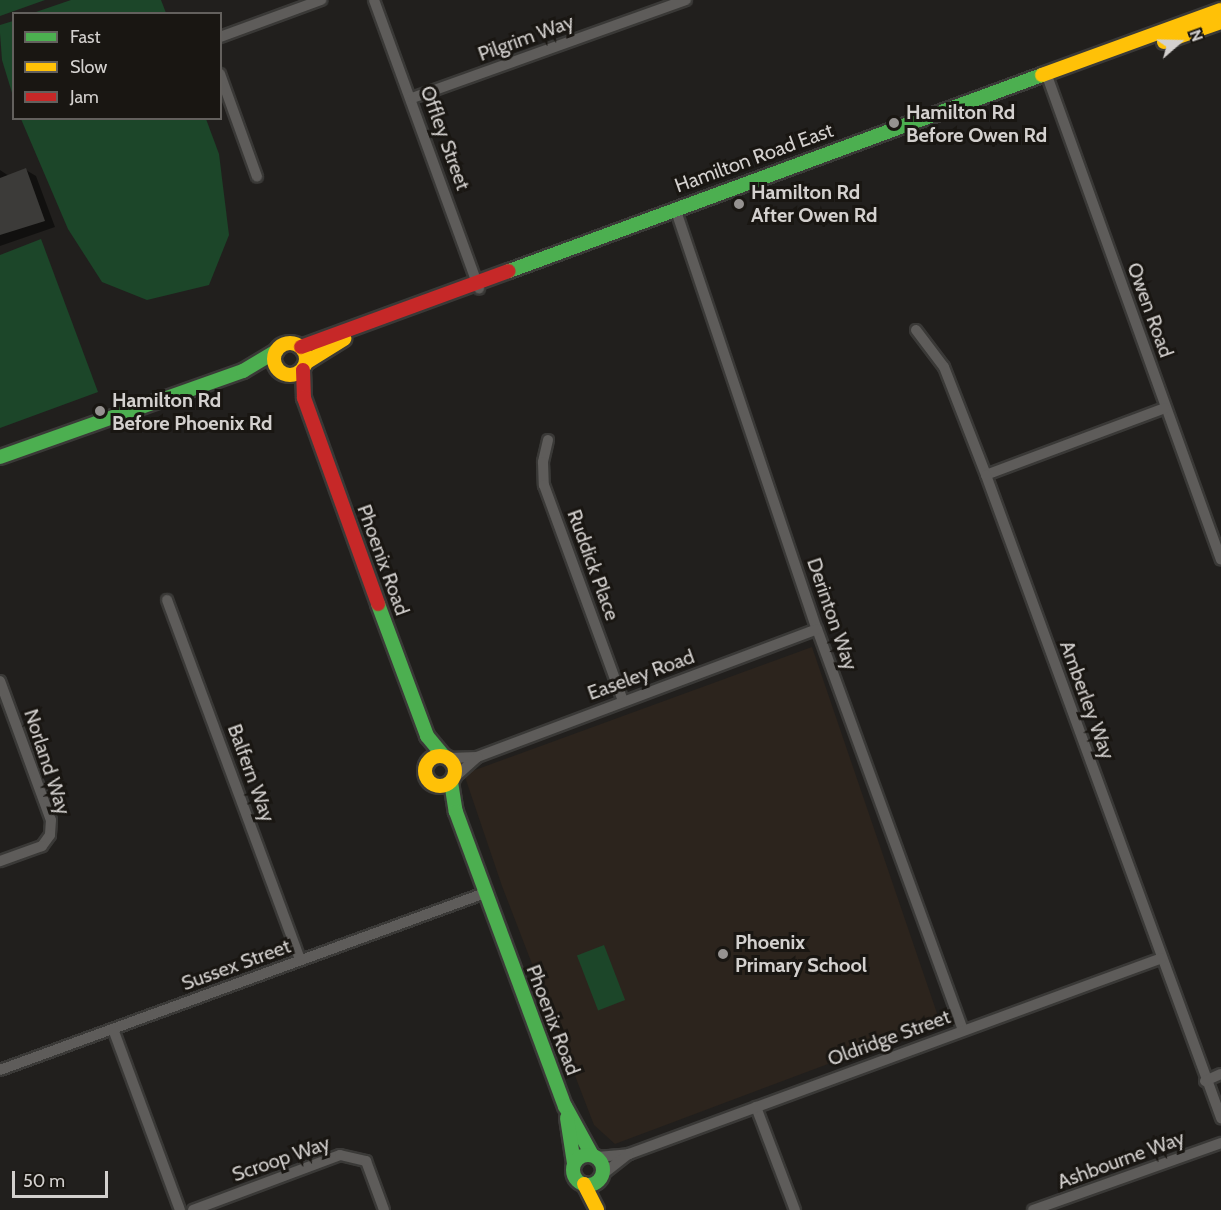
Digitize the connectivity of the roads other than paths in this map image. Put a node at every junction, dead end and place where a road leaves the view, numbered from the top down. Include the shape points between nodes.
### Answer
1 (321, 0) edge
2 (374, 0) edge
3 (686, 0) edge
4 (1221, 10) edge
5 (1221, 22) edge
6 (222, 36) edge
7 (1048, 78) junction
8 (222, 80) edge
9 (412, 98) junction
10 (257, 177) dead end
11 (676, 212) junction
12 (478, 284) junction
13 (916, 330) dead end
14 (301, 347) junction
15 (276, 351) junction
16 (305, 366) junction
17 (243, 371) junction
18 (285, 375) junction
19 (304, 398) junction
20 (1166, 408) junction
21 (548, 440) dead end
22 (0, 457) edge
23 (986, 475) junction
24 (1221, 560) edge
25 (167, 600) dead end
26 (817, 629) junction
27 (0, 681) edge
28 (623, 701) junction
29 (427, 736) junction
30 (446, 757) junction
31 (477, 757) junction
32 (426, 765) junction
33 (453, 780) junction
34 (436, 786) junction
35 (456, 812) junction
36 (0, 861) edge
37 (485, 893) junction
38 (1162, 958) junction
39 (300, 960) junction
40 (113, 1029) junction
41 (963, 1030) junction
42 (0, 1070) edge
43 (1221, 1074) edge
44 (1205, 1081) junction
45 (565, 1106) junction
46 (756, 1107) junction
47 (1221, 1118) edge
48 (1221, 1143) edge
49 (629, 1154) junction
50 (594, 1156) junction
51 (574, 1163) junction
52 (595, 1180) junction
53 (180, 1210) edge
54 (193, 1210) edge
55 (384, 1210) edge
56 (597, 1210) edge
57 (603, 1210) edge
58 (795, 1210) edge
59 (1033, 1210) edge

1 - 6 street
2 - 9 street, Offley Street
3 - 9 street, Pilgrim Way
4 - 7 main road, Hamilton Road East
5 - 7 main road, Hamilton Road East
7 - 11 main road, Hamilton Road East
7 - 20 street, Owen Road
8 - 10 street
9 - 12 street, Offley Street
11 - 12 main road, Hamilton Road East
11 - 26 street, Derinton Way
12 - 14 main road, Hamilton Road East
12 - 16 main road, Hamilton Road East via 355,334
13 - 23 street, Amberley Way via 944,367
14 - 15 main road via 287,343
14 - 16 main road
15 - 17 main road
15 - 18 main road via 274,362
16 - 18 main road
16 - 19 main road, Phoenix Road
17 - 18 main road
17 - 22 main road
18 - 19 main road, Phoenix Road
19 - 29 main road, Phoenix Road
20 - 23 street
20 - 24 street, Owen Road
21 - 28 street, Ruddick Place via 543,462 544,485
23 - 38 street, Amberley Way
25 - 39 street, Balfern Way
26 - 28 street, Easeley Road
26 - 41 street, Derinton Way
27 - 36 street, Norland Way via 51,820 50,835 42,846
28 - 31 street, Easeley Road
29 - 30 main road, Phoenix Road
29 - 32 main road, Phoenix Road
30 - 31 street, Easeley Road
30 - 32 main road via 435,757
30 - 33 main road via 455,765
31 - 33 street, Easeley Road
32 - 34 main road via 426,777
33 - 34 main road
33 - 35 main road, Phoenix Road
34 - 35 main road, Phoenix Road
35 - 37 main road, Phoenix Road
37 - 39 street, Sussex Street
37 - 45 main road, Phoenix Road
38 - 41 street, Oldridge Street
38 - 44 street, Amberley Way
39 - 40 street, Sussex Street
40 - 42 street, Sussex Street
40 - 53 street
41 - 46 street, Oldridge Street
43 - 44 street
44 - 47 street, Amberley Way
45 - 50 main road, Phoenix Road
45 - 51 main road, Phoenix Road
46 - 49 street, Oldridge Street
46 - 58 street
48 - 59 street, Ashbourne Way
49 - 50 street, Oldridge Street
49 - 52 street, Oldridge Street
50 - 51 main road via 583,1155
50 - 52 main road, Phoenix Road
51 - 52 main road, Phoenix Road via 573,1174
52 - 56 main road
52 - 57 main road
54 - 55 street, Scroop Way via 340,1155 366,1161

